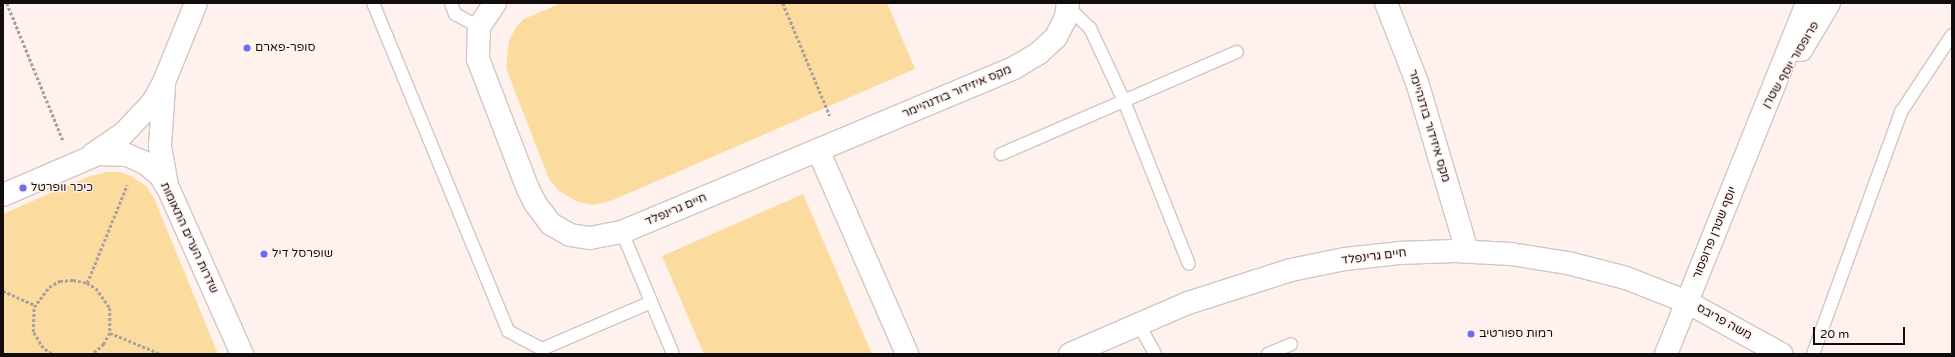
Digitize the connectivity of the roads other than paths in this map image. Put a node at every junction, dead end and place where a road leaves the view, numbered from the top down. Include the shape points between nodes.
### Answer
1 (196, 3) edge
2 (373, 3) edge
3 (451, 3) edge
4 (495, 3) edge
5 (1386, 3) edge
6 (1807, 3) edge
7 (1828, 3) edge
8 (1068, 5) edge
9 (479, 27) junction
10 (1952, 35) edge
11 (1237, 52) dead end
12 (164, 82) junction
13 (1124, 101) junction
14 (1764, 113) junction
15 (818, 150) junction
16 (1001, 154) dead end
17 (80, 160) junction
18 (169, 190) junction
19 (3, 195) edge
20 (622, 232) junction
21 (1467, 251) junction
22 (1189, 264) dead end
23 (651, 302) junction
24 (1687, 302) junction
25 (1138, 323) junction
26 (1291, 344) dead end
27 (240, 352) edge
28 (673, 354) edge
29 (907, 354) edge
30 (1070, 354) edge
31 (1155, 354) edge
32 (1268, 354) edge
33 (1666, 354) edge
34 (1781, 354) edge
35 (1813, 354) edge

1 - 12 street
2 - 23 lane via 508,331 542,349
3 - 9 lane via 455,14
4 - 9 street, חיים גרינפלד
5 - 21 street, מקס איזידור בודנהיימר via 1417,82
6 - 14 street, פרופסור יוסף שטרן
7 - 14 street, פרופסור יוסף שטרן
8 - 13 lane via 1090,28
8 - 15 street, מקס איזידור בודנהיימר via 1056,37 1027,61
9 - 20 street, חיים גרינפלד via 476,48 480,69 528,189 543,215 560,230 580,237 601,237
10 - 35 lane via 1901,112
11 - 13 lane
12 - 17 street via 140,119 114,141
12 - 18 street via 160,146 162,168
13 - 16 lane
13 - 22 lane
14 - 24 street, יוסף שטרן פרופסור
15 - 20 street, חיים גרינפלד
15 - 29 street
17 - 18 street, שדרות הערים התאומות via 108,153 138,159 156,172
17 - 19 street, שדרות הערים התאומות
18 - 27 street, שדרות הערים התאומות
20 - 23 lane
21 - 24 street, חיים גרינפלד via 1511,254 1568,263 1626,278
21 - 25 street, חיים גרינפלד via 1399,253 1291,270 1239,285
23 - 28 lane
24 - 33 street, יוסף שטרן פרופסור
24 - 34 street, משה פריבס
25 - 30 street, חיים גרינפלד
25 - 31 lane
26 - 32 lane

